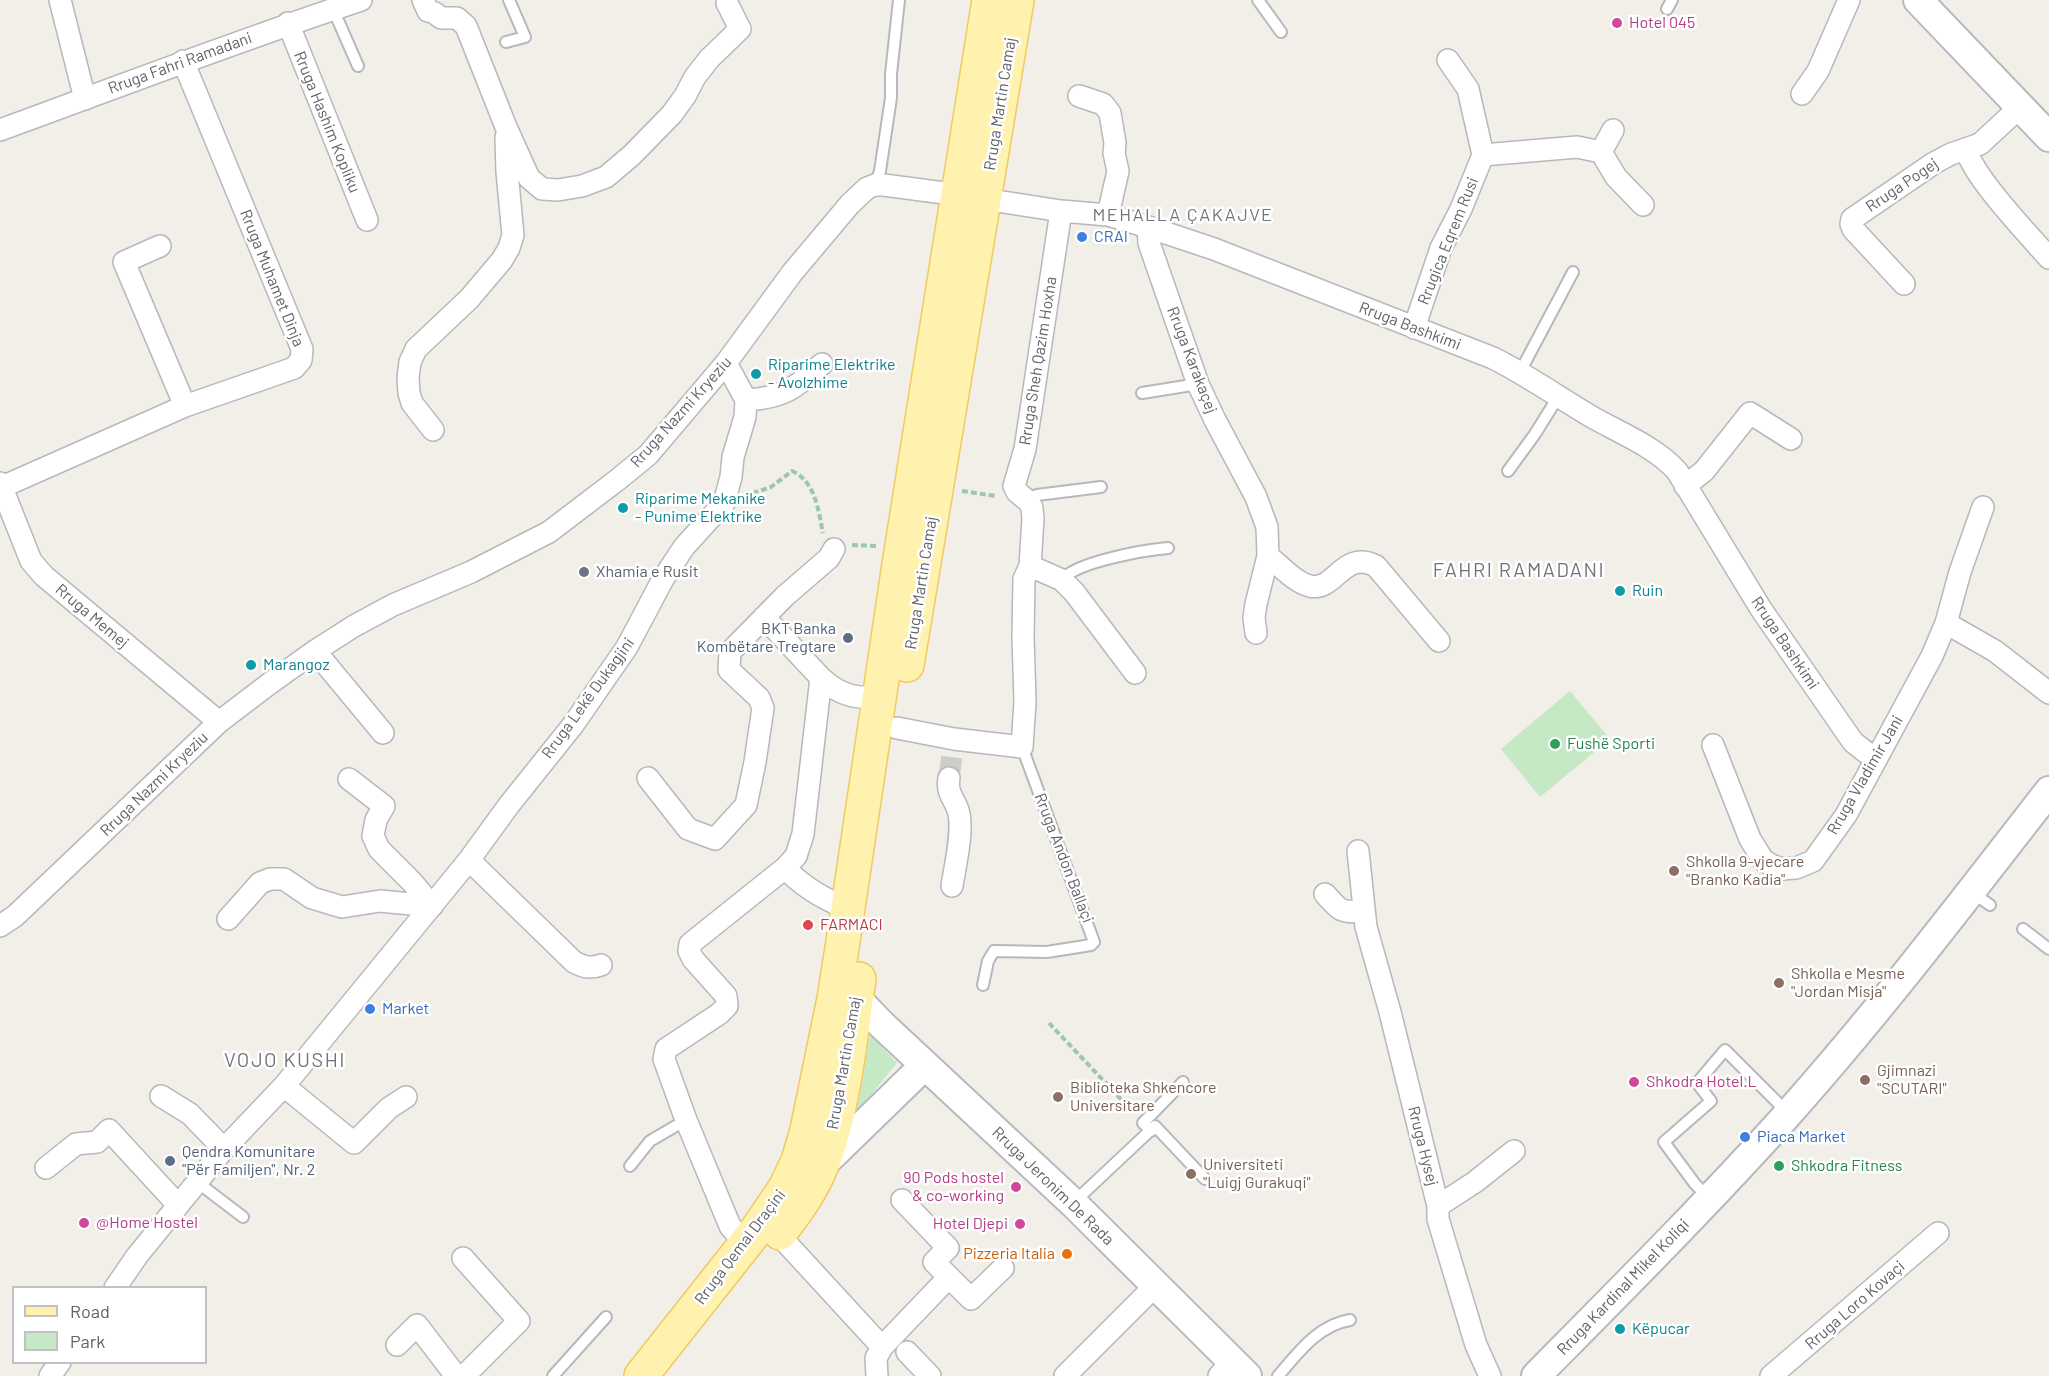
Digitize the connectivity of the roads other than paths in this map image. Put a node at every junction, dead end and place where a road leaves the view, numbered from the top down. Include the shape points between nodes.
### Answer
1 (60, 0) edge
2 (362, 0) edge
3 (423, 0) edge
4 (509, 0) edge
5 (899, 0) edge
6 (989, 0) edge
7 (1017, 0) edge
8 (1258, 0) edge
9 (1848, 0) edge
10 (1918, 0) edge
11 (727, 3) dead end
12 (332, 4) edge
13 (288, 23) junction
14 (1281, 32) dead end
15 (506, 42) dead end
16 (1448, 60) dead end
17 (183, 61) junction
18 (358, 66) dead end
19 (1802, 94) dead end
20 (1079, 96) dead end
21 (85, 99) junction
22 (2020, 107) junction
23 (506, 127) junction
24 (0, 130) edge
25 (1612, 130) dead end
26 (2048, 135) edge
27 (1966, 149) junction
28 (1601, 152) junction
29 (1483, 155) junction
30 (875, 185) junction
31 (972, 197) junction
32 (1643, 205) dead end
33 (1061, 211) junction
34 (1108, 214) junction
35 (367, 220) dead end
36 (1148, 227) junction
37 (160, 246) dead end
38 (2049, 258) edge
39 (1573, 272) dead end
40 (1904, 284) dead end
41 (1414, 328) junction
42 (726, 363) junction
43 (822, 364) dead end
44 (1520, 372) junction
45 (1198, 384) junction
46 (1142, 393) dead end
47 (1558, 397) junction
48 (746, 400) junction
49 (185, 406) junction
50 (433, 430) dead end
51 (1791, 439) dead end
52 (1508, 471) dead end
53 (1, 485) edge
54 (1685, 486) junction
55 (1101, 487) dead end
56 (1021, 495) junction
57 (1983, 507) dead end
58 (1168, 548) dead end
59 (834, 549) road end
60 (1268, 556) junction
61 (1030, 566) junction
62 (1062, 580) junction
63 (764, 617) junction
64 (1946, 623) junction
65 (1256, 633) dead end
66 (1439, 641) dead end
67 (315, 651) junction
68 (1135, 673) dead end
69 (821, 678) junction
70 (2049, 693) edge
71 (880, 697) junction
72 (219, 722) junction
73 (897, 728) junction
74 (383, 734) dead end
75 (1713, 745) dead end
76 (1022, 747) junction
77 (1876, 760) junction
78 (648, 778) dead end
79 (949, 778) tunnel mouth
80 (349, 779) dead end
81 (2046, 800) edge
82 (1358, 851) dead end
83 (469, 860) junction
84 (785, 868) junction
85 (952, 886) dead end
86 (1325, 894) dead end
87 (432, 906) junction
88 (847, 908) junction
89 (1364, 912) junction
90 (228, 919) dead end
91 (0, 926) edge
92 (2023, 929) dead end
93 (2049, 949) edge
94 (601, 965) dead end
95 (983, 985) dead end
96 (845, 999) junction
97 (925, 1065) junction
98 (1183, 1082) dead end
99 (284, 1086) junction
100 (161, 1096) dead end
101 (406, 1096) dead end
102 (1788, 1114) junction
103 (686, 1119) junction
104 (1147, 1127) junction
105 (224, 1149) junction
106 (1514, 1151) dead end
107 (630, 1166) dead end
108 (822, 1166) junction
109 (46, 1168) dead end
110 (1205, 1179) dead end
111 (197, 1182) junction
112 (1710, 1199) junction
113 (902, 1200) dead end
114 (1072, 1203) junction
115 (178, 1204) junction
116 (1438, 1206) junction
117 (243, 1217) dead end
118 (1938, 1233) dead end
119 (779, 1235) junction
120 (745, 1244) junction
121 (463, 1258) dead end
122 (1003, 1268) dead end
123 (949, 1277) junction
124 (116, 1286) edge
125 (1155, 1286) junction
126 (606, 1317) dead end
127 (1350, 1320) dead end
128 (397, 1345) dead end
129 (882, 1347) junction
130 (907, 1352) dead end
131 (1232, 1371) edge
132 (456, 1376) edge
133 (464, 1376) edge
134 (553, 1376) edge
135 (641, 1376) edge
136 (668, 1376) edge
137 (878, 1376) edge
138 (930, 1376) edge
139 (1065, 1376) edge
140 (1278, 1376) edge
141 (1491, 1376) edge
142 (1536, 1376) edge
143 (1771, 1376) edge

1 - 21 street
2 - 12 street, Rruga Fahri Ramadani
3 - 23 street via 428,11 441,18 457,18 466,26
4 - 15 lane via 525,37
5 - 30 lane via 891,98
6 - 31 main road, Rruga Martin Camaj
7 - 31 main road, Rruga Martin Camaj
8 - 14 lane
9 - 19 street via 1818,71
10 - 22 street
11 - 23 street via 740,29 709,59 672,114 606,177 582,186 542,189 529,178
12 - 13 street, Rruga Fahri Ramadani
12 - 18 lane
13 - 17 street, Rruga Fahri Ramadani
13 - 35 street, Rruga Hashim Kopliku
16 - 29 street via 1468,88
17 - 21 street, Rruga Fahri Ramadani
17 - 49 street, Rruga Muhamet Dinja via 302,350 302,360 294,368
20 - 34 street via 1103,104 1110,113 1118,171
21 - 24 street, Rruga Fahri Ramadani
22 - 26 street
22 - 27 street, Rruga Pogej via 1980,144
23 - 50 street via 513,235 509,248 469,299 416,349 410,362 412,403
25 - 28 street
27 - 38 street via 1969,160 1991,190
27 - 40 street, Rruga Pogej via 1934,163 1852,219 1853,229
28 - 29 street via 1577,147
28 - 32 street via 1616,177
29 - 41 street, Rrugica Eqrem Rusi via 1441,248
30 - 31 street
30 - 42 street, Rruga Nazmi Kryeziu via 850,204 792,273
31 - 33 street, Rruga Bashkimi
31 - 71 main road, Rruga Martin Camaj
31 - 73 main road, Rruga Martin Camaj
33 - 34 street, Rruga Bashkimi
33 - 56 street, Rruga Sheh Qazim Hoxha via 1025,449 1014,486
34 - 36 street, Rruga Bashkimi
36 - 41 street, Rruga Bashkimi
36 - 45 street, Rruga Karakaçej via 1149,243
37 - 49 street via 124,262
39 - 44 lane
41 - 44 street, Rruga Bashkimi
42 - 48 street
42 - 67 street, Rruga Nazmi Kryeziu via 648,455 549,532 471,572 393,605
43 - 48 street via 781,395
44 - 47 street, Rruga Bashkimi
45 - 46 lane
45 - 60 street, Rruga Karakaçej via 1264,516
47 - 52 lane
47 - 54 street, Rruga Bashkimi via 1657,453 1677,471
48 - 83 street, Rruga Lekë Dukagjini via 724,503 684,547 627,648
49 - 53 street, Rruga Muhamet Dinja
51 - 54 street via 1750,413 1704,471
53 - 72 street, Rruga Memej via 32,561 44,576
54 - 77 street, Rruga Bashkimi via 1761,609 1853,742
55 - 56 lane
56 - 61 street, Rruga Sheh Qazim Hoxha via 1032,508
57 - 64 street, Rruga Vladimir Jani
58 - 62 lane via 1120,556 1071,571
59 - 63 street via 830,558
60 - 65 street, Rruga Karakaçej via 1256,603
60 - 66 street via 1303,584 1319,587 1350,564 1367,561 1376,566
61 - 62 street
61 - 76 street, Rruga Andon Ballaçi via 1024,579
62 - 68 street
63 - 69 street
63 - 78 street via 730,652 729,670 759,698 763,708 746,805 715,839 688,829
64 - 70 street via 1995,651
64 - 77 street, Rruga Vladimir Jani
67 - 72 street, Rruga Nazmi Kryeziu
67 - 74 street
69 - 71 street via 833,690 847,695
69 - 84 street via 803,834 796,856
71 - 88 main road, Rruga Martin Camaj
72 - 91 street, Rruga Nazmi Kryeziu via 24,908
73 - 76 street via 953,747
73 - 96 main road, Rruga Martin Camaj
75 - 77 street, Rruga Vladimir Jani via 1750,839 1763,860 1781,869 1813,861 1846,815
76 - 95 lane, Rruga Andon Ballaçi via 1094,942 1047,952 994,951
79 - 85 street via 948,788 960,824
80 - 87 street via 384,806 373,836 379,849
81 - 102 street, Rruga Kardinal Mikel Koliqi via 1980,898
82 - 89 street, Rruga Hysej
83 - 87 street, Rruga Lekë Dukagjini
83 - 94 street via 574,962 585,968
84 - 88 street via 814,893
84 - 103 street via 690,944 693,959 726,996 727,1006 666,1049 664,1059
86 - 89 street via 1339,910
87 - 90 street via 380,901 342,907 312,898 284,879 270,879 260,883
87 - 99 street, Rruga Lekë Dukagjini
88 - 96 main road, Rruga Martin Camaj
89 - 116 street, Rruga Hysej
92 - 93 lane
96 - 97 street, Rruga Jeronim De Rada
96 - 108 main road, Rruga Martin Camaj via 834,1126
96 - 120 main road, Rruga Qemal Draçini via 798,1161 785,1188
97 - 108 street, Rruga Qemal Draçini
97 - 114 street, Rruga Jeronim De Rada
98 - 104 lane
99 - 101 street via 354,1143
99 - 105 street, Rruga Lekë Dukagjini
100 - 105 street via 190,1114
102 - 112 street, Rruga Kardinal Mikel Koliqi
102 - 112 lane via 1725,1050 1697,1083 1711,1101 1664,1142
103 - 107 lane via 650,1142
103 - 120 street via 730,1226
104 - 110 lane via 1155,1126
104 - 114 lane
105 - 111 street, Rruga Lekë Dukagjini
106 - 116 street
108 - 119 main road, Rruga Qemal Draçini
109 - 115 street via 76,1144 96,1142 109,1130
111 - 115 street, Rruga Lekë Dukagjini
111 - 117 lane
112 - 142 street, Rruga Kardinal Mikel Koliqi
113 - 123 street via 948,1248 934,1262
114 - 125 street, Rruga Jeronim De Rada
115 - 124 street, Rruga Lekë Dukagjini
116 - 141 street, Rruga Hysej via 1438,1219 1476,1345
118 - 143 street, Rruga Loro Kovaçi
119 - 129 street, Rruga Qemal Draçini
119 - 136 main road, Rruga Qemal Draçini
120 - 135 main road, Rruga Qemal Draçini
121 - 133 street via 519,1321
122 - 123 street via 970,1299
123 - 129 street
125 - 131 street, Rruga Jeronim De Rada
125 - 139 street
126 - 134 lane
127 - 140 lane via 1336,1322 1310,1339
128 - 132 street via 417,1325
129 - 137 street via 876,1358
130 - 138 street

